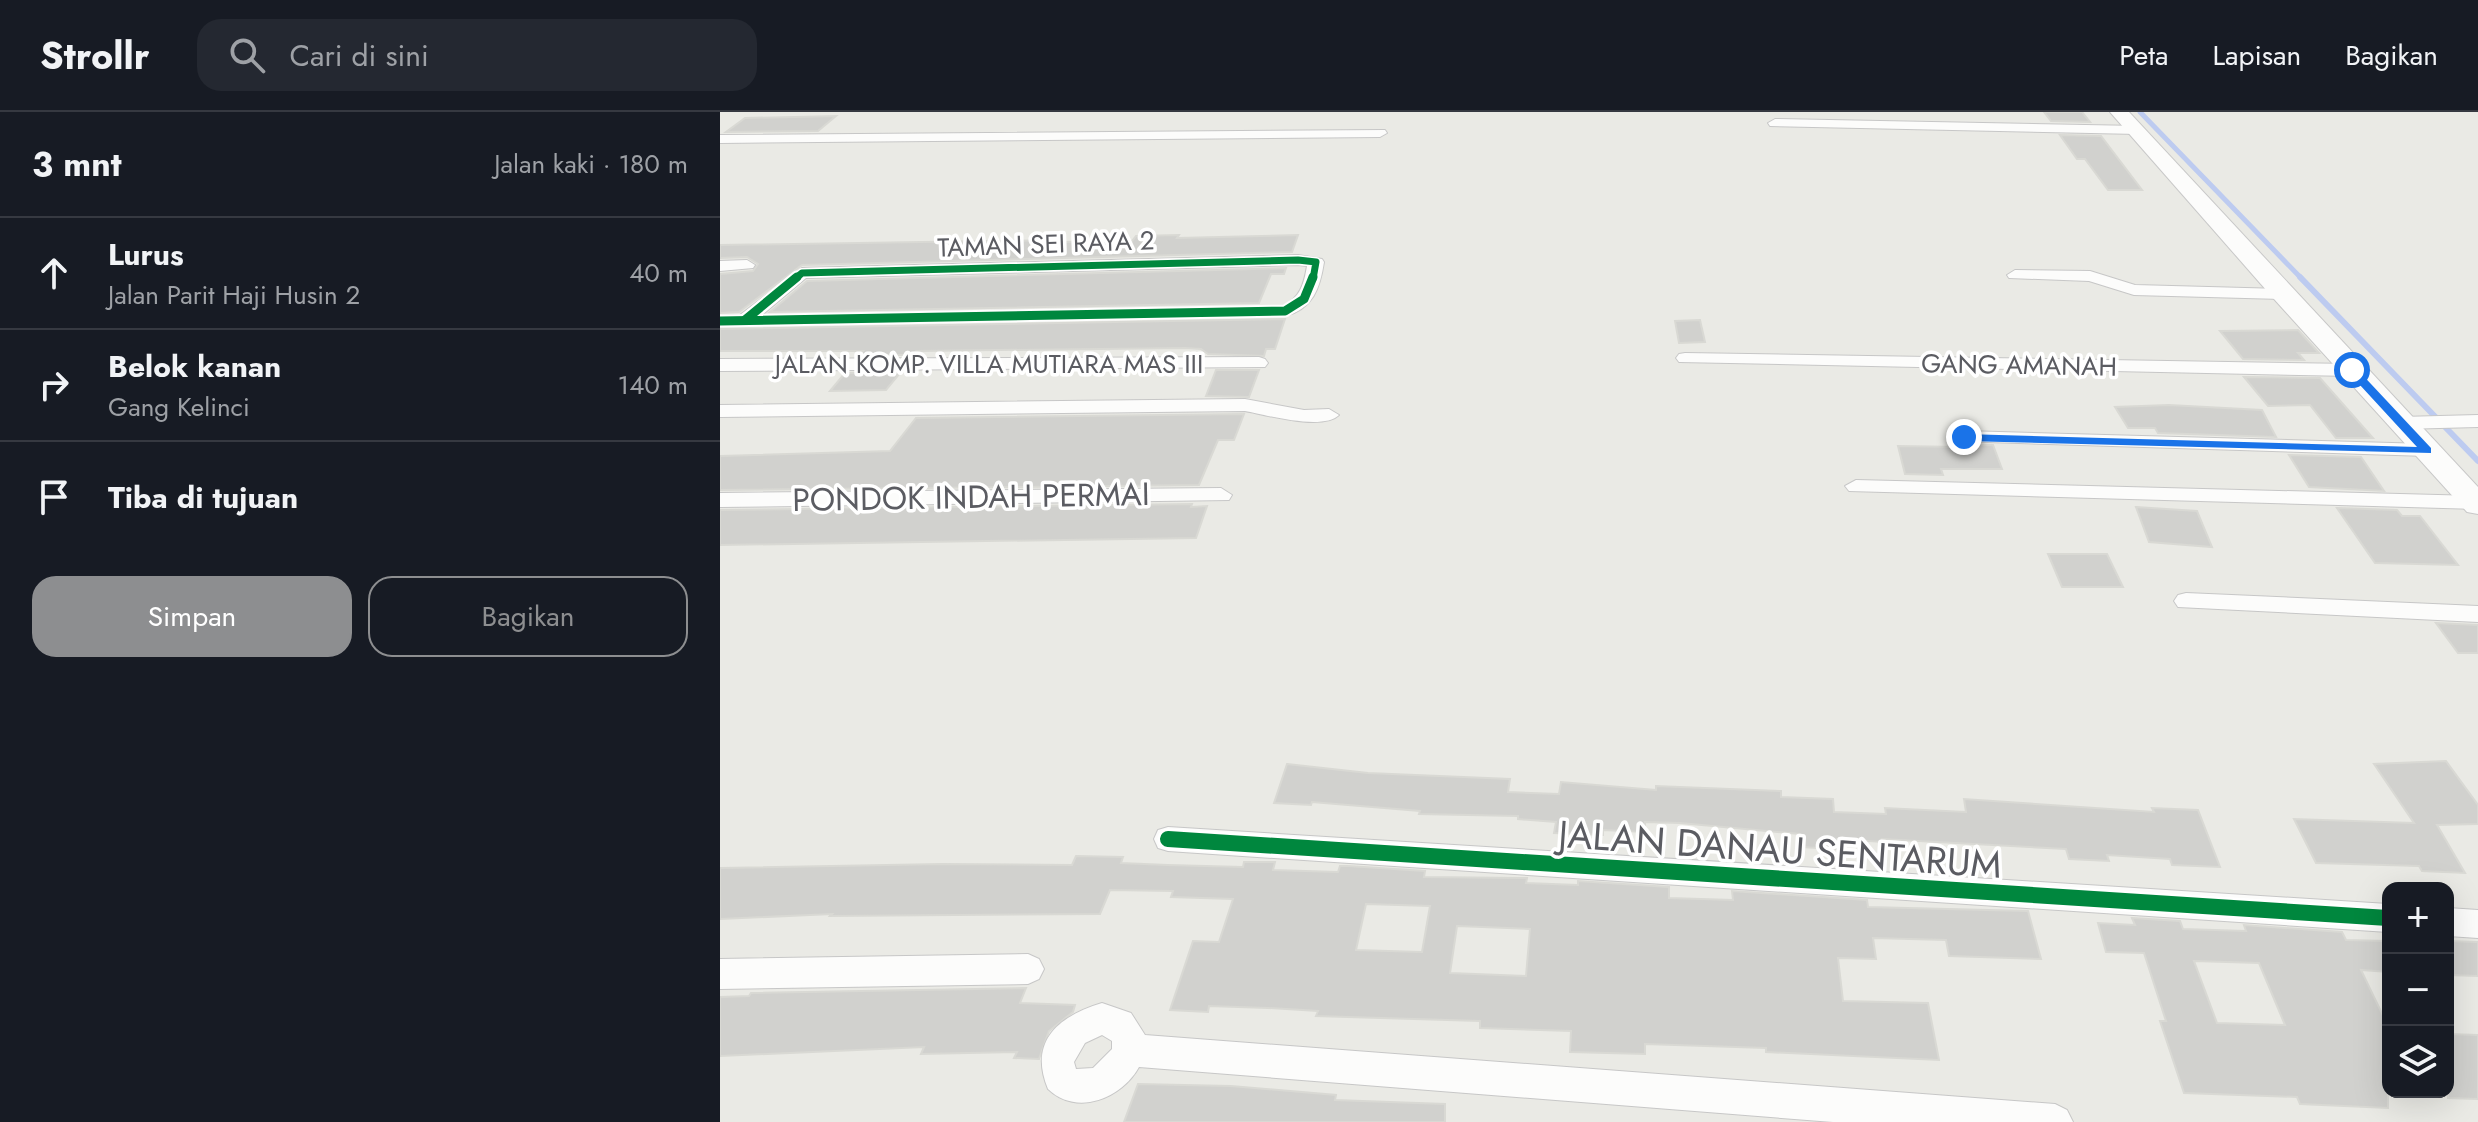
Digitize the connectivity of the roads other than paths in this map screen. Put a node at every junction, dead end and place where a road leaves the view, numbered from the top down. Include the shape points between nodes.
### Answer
1 (2119, 112) edge
2 (1775, 123) dead end
3 (2138, 130) junction
4 (1380, 133) dead end
5 (720, 139) edge
6 (747, 265) dead end
7 (720, 266) edge
8 (2015, 275) dead end
9 (2282, 294) junction
10 (745, 320) junction
11 (720, 321) edge
12 (1685, 358) dead end
13 (1259, 363) dead end
14 (720, 365) edge
15 (2352, 370) junction
16 (720, 411) edge
17 (1329, 415) dead end
18 (2478, 421) edge
19 (2401, 423) junction
20 (1964, 437) dead end
21 (2427, 450) junction
22 (1856, 486) dead end
23 (1221, 495) dead end
24 (720, 500) edge
25 (2477, 504) edge
26 (2186, 601) dead end
27 (2478, 614) edge
28 (1168, 839) dead end
29 (2382, 918) edge
30 (2454, 922) edge
31 (2478, 924) edge
32 (1028, 969) dead end
33 (720, 974) edge
34 (1129, 1050) dead end
35 (2055, 1122) edge

1 - 3 street
2 - 3 street
3 - 9 street
4 - 5 street
6 - 7 street
8 - 9 street via 2090,276 2134,290
9 - 15 street
10 - 10 street, TAMAN SEI RAYA 2 via 1292,308 1307,297 1315,261 802,273
10 - 11 street, TAMAN SEI RAYA 2
12 - 15 street, GANG AMANAH
13 - 14 street, JALAN KOMP. VILLA MUTIARA MAS III
15 - 19 street
16 - 17 street via 1245,405
18 - 19 street
19 - 21 street
20 - 21 street
21 - 25 street
22 - 25 street
23 - 24 street, PONDOK INDAH PERMAI
26 - 27 street
28 - 29 street, JALAN DANAU SENTARUM
30 - 31 street
32 - 33 street
34 - 35 street

